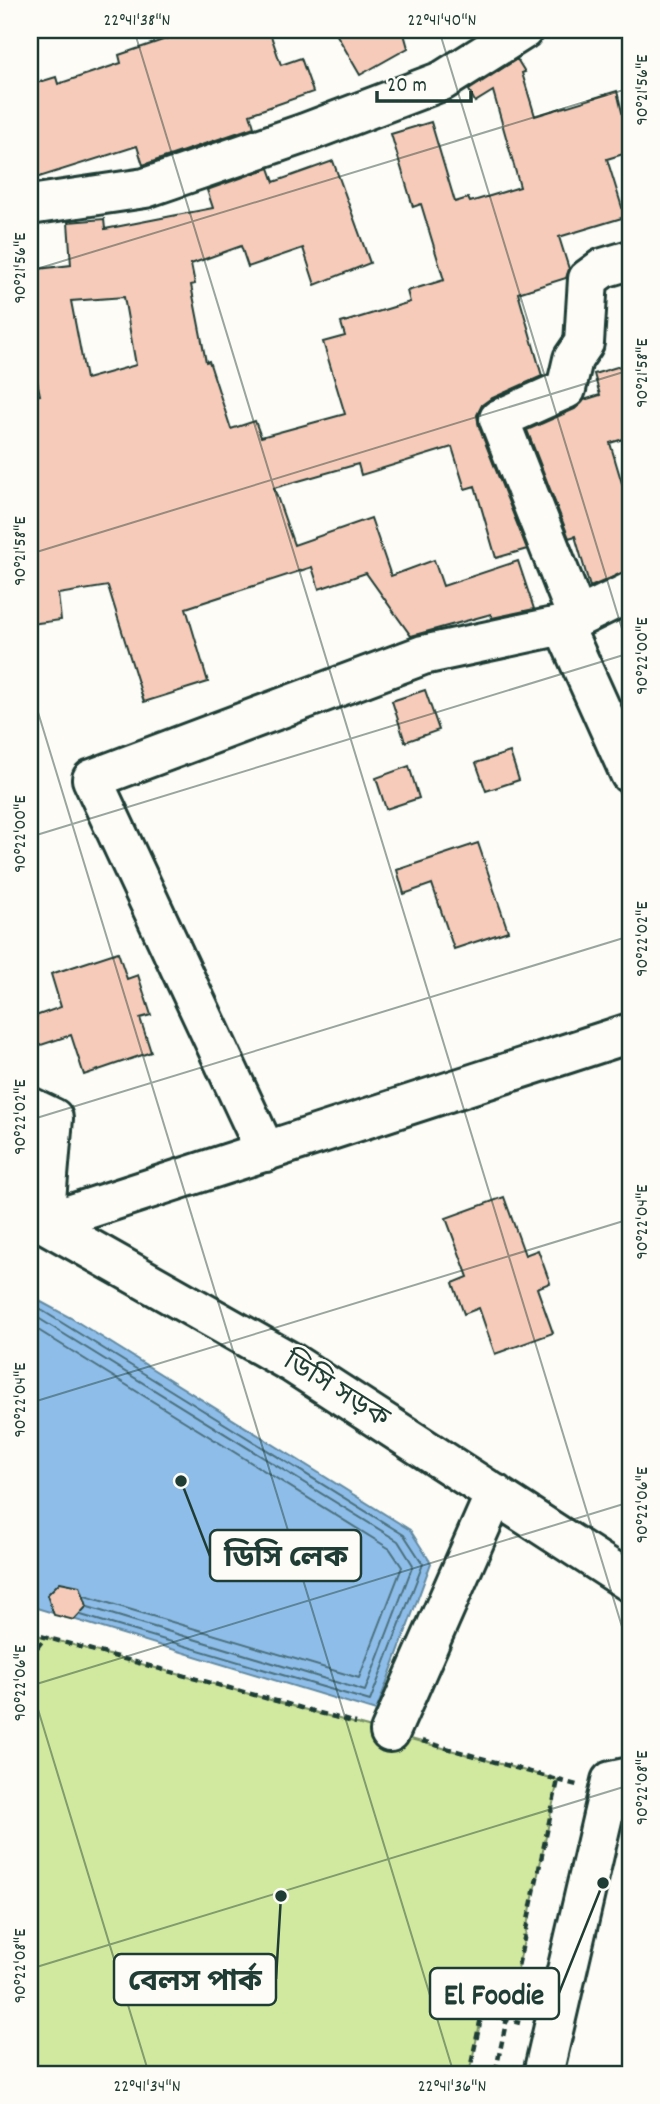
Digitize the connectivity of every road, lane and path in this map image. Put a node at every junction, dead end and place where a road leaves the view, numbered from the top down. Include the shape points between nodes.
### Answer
1 (523, 30) edge
2 (30, 205) edge
3 (630, 260) edge
4 (630, 592) edge
5 (570, 621) junction
6 (630, 774) edge
7 (630, 1033) edge
8 (30, 1107) edge
9 (266, 1152) junction
10 (37, 1221) edge
11 (495, 1494) junction
12 (630, 1582) edge
13 (30, 1633) edge
14 (45, 1637) junction
15 (30, 1657) edge
16 (390, 1732) junction
17 (630, 1777) edge
18 (558, 1780) junction
19 (574, 1798) dead end
20 (507, 2020) junction
21 (526, 2024) dead end
22 (469, 2074) edge
23 (495, 2074) edge
24 (543, 2074) edge

1 - 2 street via 442,81 305,133 145,188
3 - 5 street via 603,268 588,279 584,343 573,359 566,388 499,419
4 - 5 street
5 - 6 street
5 - 9 street via 424,655 92,779
7 - 9 street
8 - 10 street via 54,1118
9 - 10 street
10 - 11 street, ডিসি সড়ক via 292,1363
11 - 12 street, ডিসি সড়ক
11 - 16 street
13 - 14 path
14 - 15 path
14 - 16 path
16 - 18 path
17 - 24 street via 611,1781
18 - 19 path via 577,1785
18 - 20 path
20 - 21 path
20 - 22 path via 482,2014
20 - 23 path

